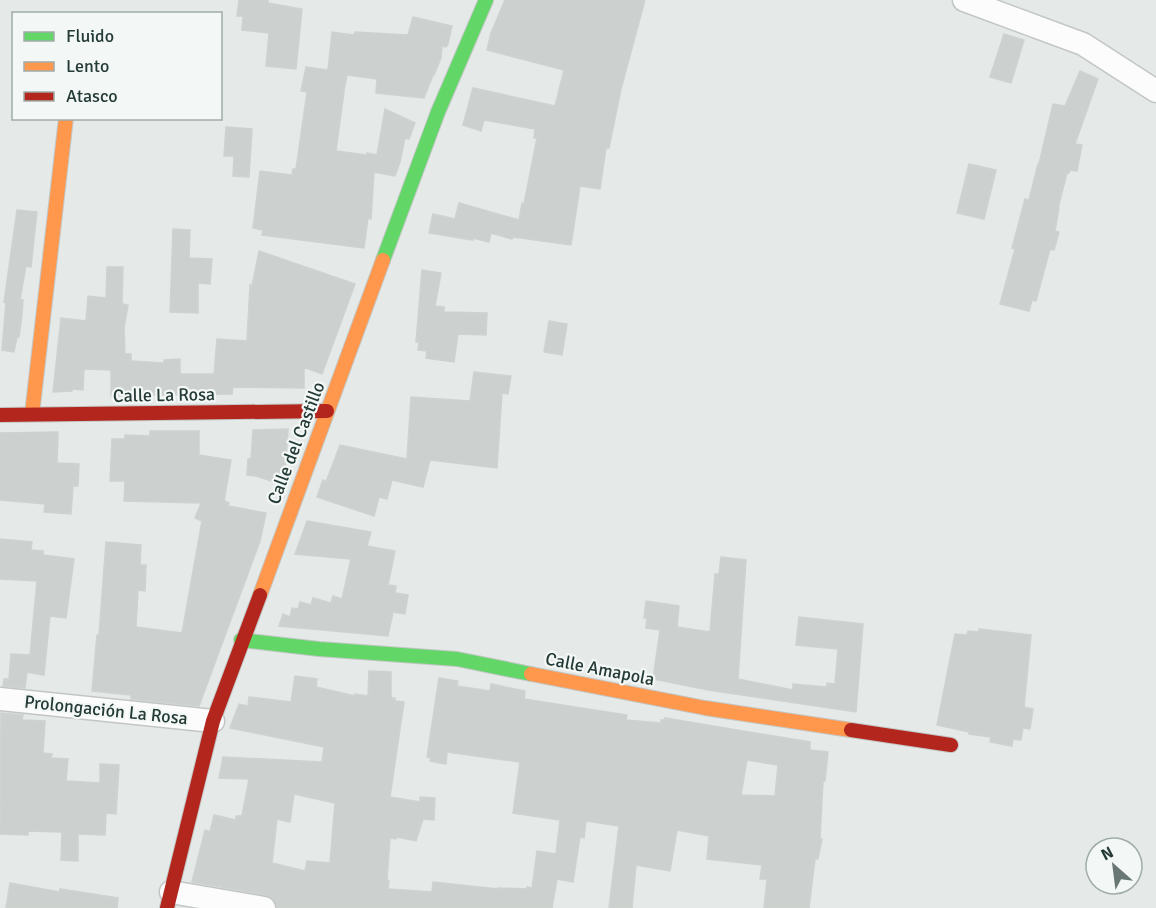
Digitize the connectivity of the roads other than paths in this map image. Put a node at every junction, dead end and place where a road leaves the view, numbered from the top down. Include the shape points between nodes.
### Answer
1 (486, 0) edge
2 (963, 0) edge
3 (1156, 91) edge
4 (66, 120) edge
5 (327, 411) junction
6 (32, 414) junction
7 (0, 415) edge
8 (241, 640) junction
9 (0, 699) edge
10 (213, 722) junction
11 (951, 745) dead end
12 (169, 900) edge
13 (264, 908) edge

1 - 5 street, Calle del Castillo via 438,112
2 - 3 street via 1083,44
4 - 6 street
5 - 6 street, Calle La Rosa
5 - 8 street, Calle del Castillo
6 - 7 street, Calle La Rosa
8 - 10 street, Calle del Castillo
8 - 11 street, Calle Amapola via 457,659 705,708
9 - 10 street, Prolongación La Rosa
10 - 12 street, Calle del Castillo
12 - 13 street

